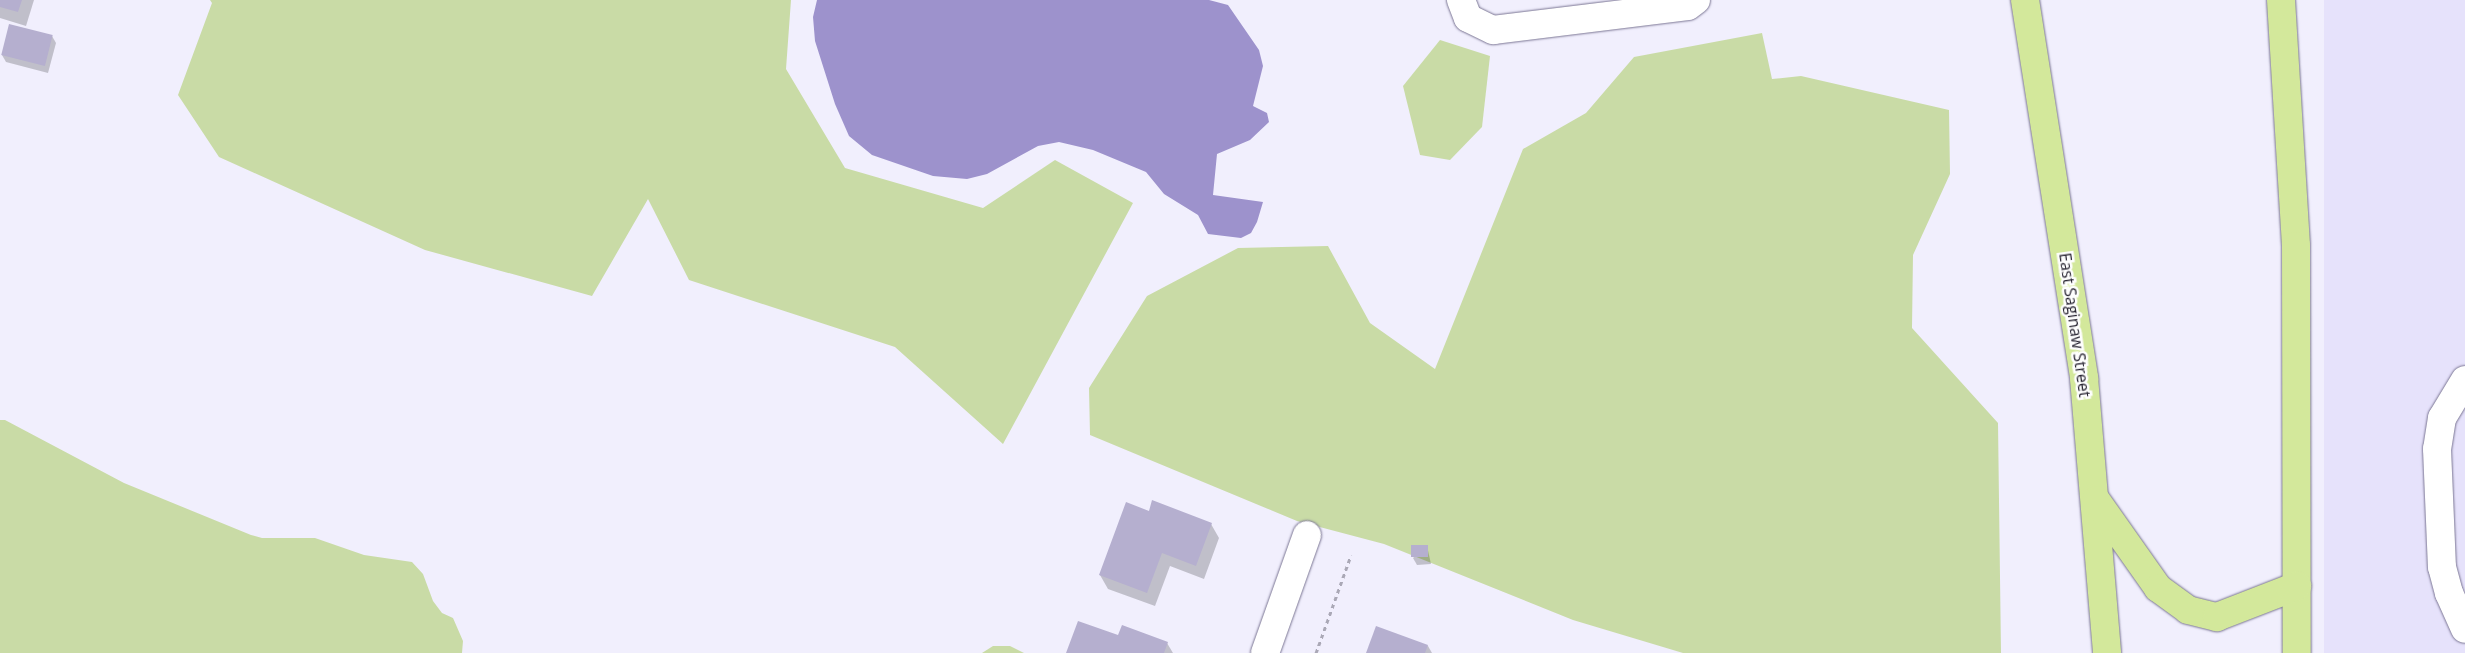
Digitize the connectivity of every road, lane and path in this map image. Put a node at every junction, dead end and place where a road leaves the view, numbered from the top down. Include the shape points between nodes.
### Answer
1 (1461, 0) edge
2 (1696, 0) edge
3 (2025, 0) edge
4 (2281, 0) edge
5 (2465, 380) edge
6 (2096, 500) junction
7 (1307, 535) dead end
8 (1351, 555) dead end
9 (2297, 586) junction
10 (2465, 629) edge
11 (1265, 653) edge
12 (1316, 653) edge
13 (2107, 653) edge
14 (2297, 653) edge

1 - 2 street via 1468,18 1493,30 1688,6
3 - 6 main road, East Saginaw Street via 2084,378
4 - 9 main road via 2296,246
5 - 10 street via 2442,418 2437,449 2442,566 2449,593
6 - 9 main road via 2158,588 2188,610 2218,617
6 - 13 main road, East Saginaw Street
7 - 11 street
8 - 12 path
9 - 14 main road

